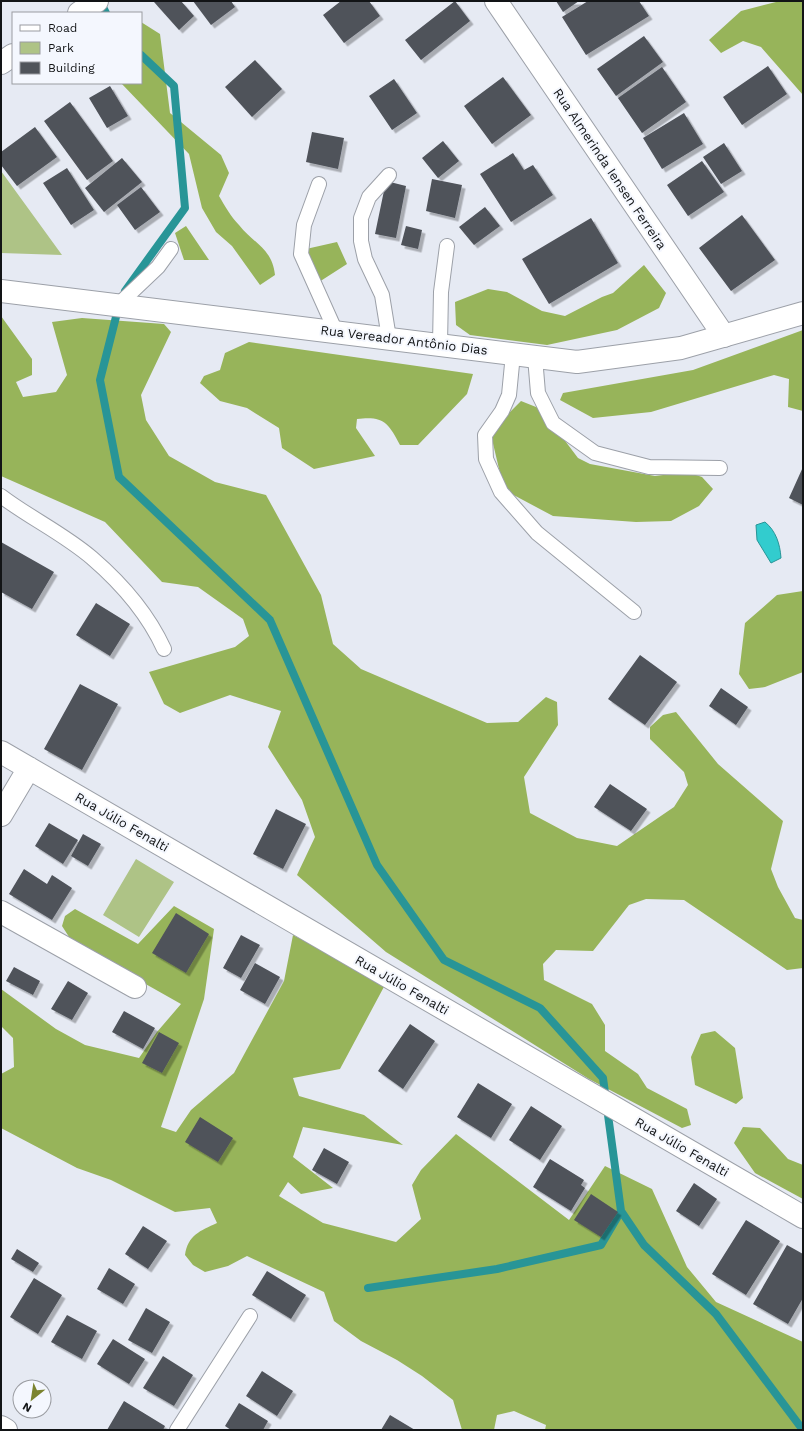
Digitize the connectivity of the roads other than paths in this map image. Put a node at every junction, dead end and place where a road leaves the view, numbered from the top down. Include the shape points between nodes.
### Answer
1 (97, 1) edge
2 (496, 1) edge
3 (80, 12) edge
4 (12, 56) edge
5 (1, 63) edge
6 (389, 175) dead end
7 (319, 184) dead end
8 (447, 246) dead end
9 (171, 249) dead end
10 (1, 291) edge
11 (119, 304) junction
12 (803, 313) edge
13 (336, 332) junction
14 (724, 336) junction
15 (388, 338) junction
16 (440, 344) junction
17 (513, 354) junction
18 (534, 356) junction
19 (720, 468) dead end
20 (1, 496) edge
21 (634, 612) dead end
22 (164, 649) dead end
23 (1, 752) edge
24 (29, 768) junction
25 (1, 815) edge
26 (1, 912) edge
27 (135, 987) dead end
28 (803, 1217) edge
29 (250, 1316) dead end
30 (1, 1427) edge
31 (6, 1430) edge
32 (176, 1430) edge

1 - 3 street
2 - 14 street, Rua Almerinda Iensen Ferreira
4 - 5 street
6 - 15 lane via 369,197 361,218 361,241 365,259 382,295
7 - 13 lane via 304,225 301,254
8 - 16 lane via 441,292
9 - 11 lane via 158,267
10 - 11 street, Rua Vereador Antônio Dias
11 - 13 street, Rua Vereador Antônio Dias
12 - 14 street, Rua Vereador Antônio Dias
13 - 15 street, Rua Vereador Antônio Dias
14 - 18 street, Rua Vereador Antônio Dias via 682,348 577,362
15 - 16 street, Rua Vereador Antônio Dias
16 - 17 street, Rua Vereador Antônio Dias
17 - 18 street, Rua Vereador Antônio Dias
17 - 21 lane via 509,395 502,411 484,436 486,459 501,492 537,533
18 - 19 lane via 538,393 553,423 595,453 649,467
20 - 22 lane via 91,558 128,592
23 - 24 street, Rua Júlio Fenalti
24 - 25 street
24 - 28 street, Rua Júlio Fenalti
26 - 27 street
29 - 32 lane
30 - 31 street

